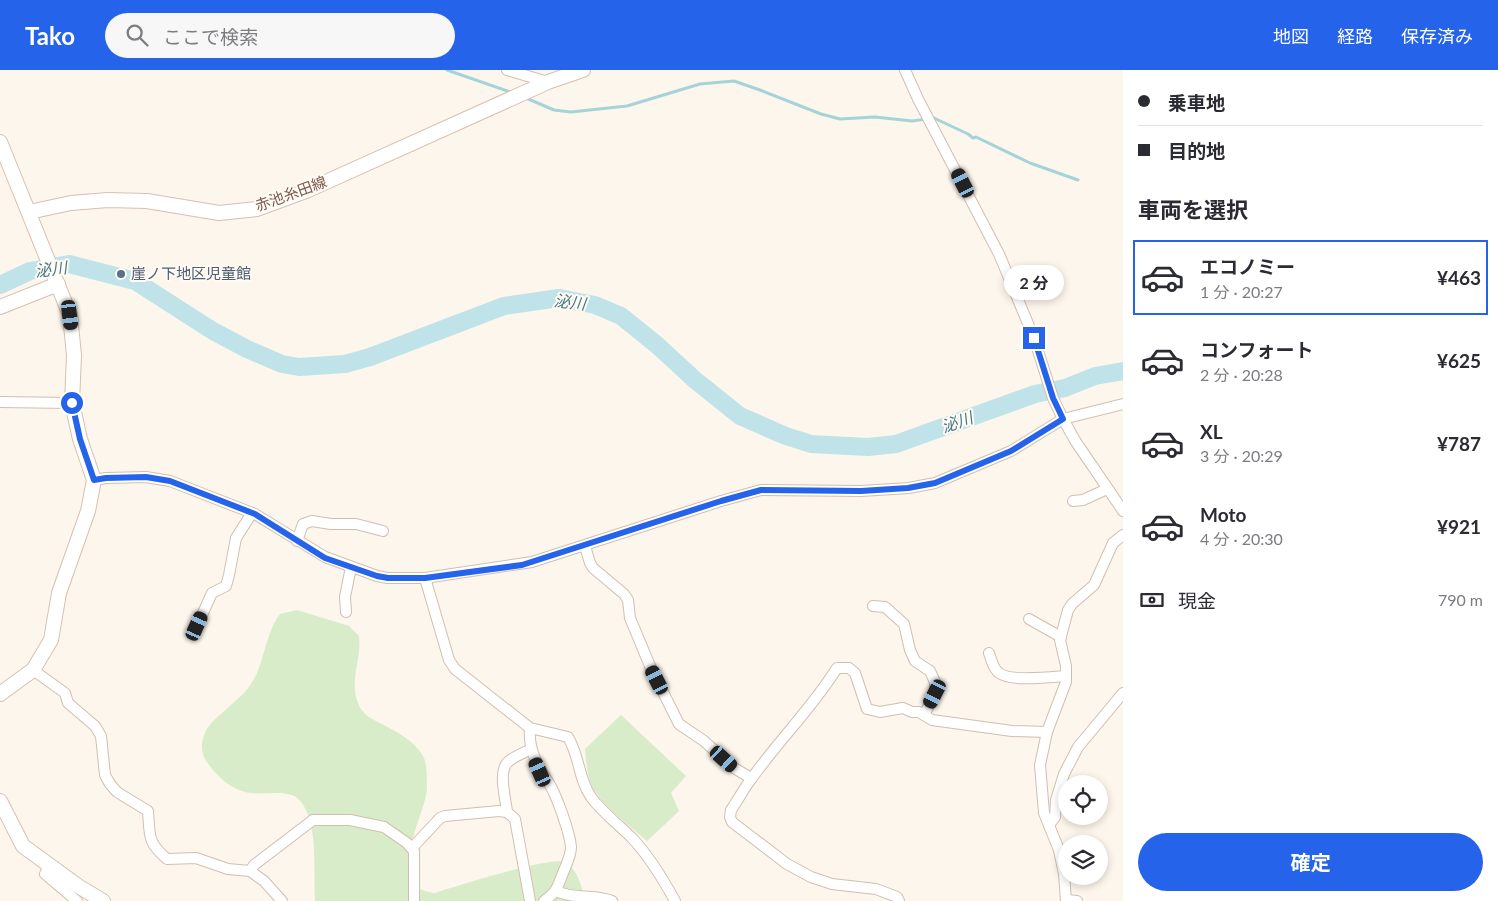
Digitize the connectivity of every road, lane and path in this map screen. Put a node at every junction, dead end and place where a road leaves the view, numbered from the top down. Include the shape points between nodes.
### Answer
1 (507, 70) edge
2 (583, 70) edge
3 (905, 70) edge
4 (548, 82) junction
5 (0, 142) edge
6 (29, 212) junction
7 (57, 282) junction
8 (0, 308) edge
9 (0, 402) edge
10 (72, 403) junction
11 (1123, 404) edge
12 (1063, 419) junction
13 (94, 480) junction
14 (1107, 489) junction
15 (1073, 501) dead end
16 (1123, 511) edge
17 (252, 513) junction
18 (384, 531) dead end
19 (1123, 535) edge
20 (297, 540) junction
21 (585, 546) junction
22 (351, 567) junction
23 (425, 578) junction
24 (873, 606) dead end
25 (346, 612) dead end
26 (1029, 619) dead end
27 (197, 626) dead end
28 (1061, 637) junction
29 (989, 653) dead end
30 (33, 670) junction
31 (1066, 676) junction
32 (0, 694) edge
33 (1123, 694) edge
34 (924, 715) junction
35 (530, 728) junction
36 (1047, 732) junction
37 (531, 750) junction
38 (752, 778) junction
39 (0, 801) edge
40 (507, 812) junction
41 (1049, 825) junction
42 (412, 848) junction
43 (49, 865) junction
44 (250, 871) junction
45 (556, 891) junction
46 (77, 901) edge
47 (103, 901) edge
48 (282, 901) edge
49 (414, 901) edge
50 (530, 901) edge
51 (544, 901) edge
52 (612, 901) edge
53 (675, 901) edge
54 (899, 901) edge
55 (1070, 901) edge

1 - 4 street
2 - 4 main road, 赤池糸田線
3 - 12 street via 999,254
4 - 6 main road, 赤池糸田線 via 315,187 257,209 219,213 147,201 108,200 71,203
5 - 6 main road
6 - 7 main road
7 - 8 main road
7 - 10 main road via 70,315 74,355
9 - 10 street
10 - 13 main road
11 - 12 street
12 - 14 street
12 - 21 street via 1011,451 935,483 861,491 761,490
13 - 17 street via 146,477 170,481
13 - 30 main road via 88,511 59,593 51,640
14 - 15 street
14 - 16 street
17 - 20 street
17 - 27 street via 236,538 226,586 212,593
18 - 20 street via 356,524 312,521 303,524
19 - 28 street via 1113,543 1094,585 1068,610
20 - 22 street via 325,558
21 - 23 street via 522,565
21 - 38 street via 590,563 628,600 630,618 643,650 679,724 734,768
22 - 23 street via 383,577
22 - 25 street via 345,597
23 - 35 street via 449,660 455,669
24 - 34 street via 885,607 904,624 915,661 930,671 935,682 935,694
26 - 28 street
28 - 31 street
29 - 31 street via 997,671 1004,676
30 - 32 main road
30 - 44 street via 65,692 68,703 95,726 101,736 105,775 117,792 148,811 150,840 155,849 167,859 196,858 228,869
31 - 36 street
33 - 41 street via 1078,747 1064,774 1056,800 1055,817
34 - 36 street via 932,720 1012,731
34 - 38 street via 903,708 880,712 867,709 855,673 849,668 837,668 800,721
35 - 37 street
35 - 53 street via 568,737 575,748 583,782 592,798 634,840
36 - 41 street via 1040,765 1044,813
37 - 40 street via 507,762 504,767
37 - 45 street via 563,815 571,847
38 - 54 street via 731,810 732,822 787,864 811,876 832,884 876,889 897,897
39 - 43 main road via 23,846
40 - 42 street via 445,816
40 - 50 street via 515,819
41 - 55 street via 1059,850
42 - 44 street via 384,828 350,820 313,820
42 - 49 street
43 - 46 street via 45,874
43 - 47 main road
44 - 48 street
45 - 51 street
45 - 52 street via 564,895

